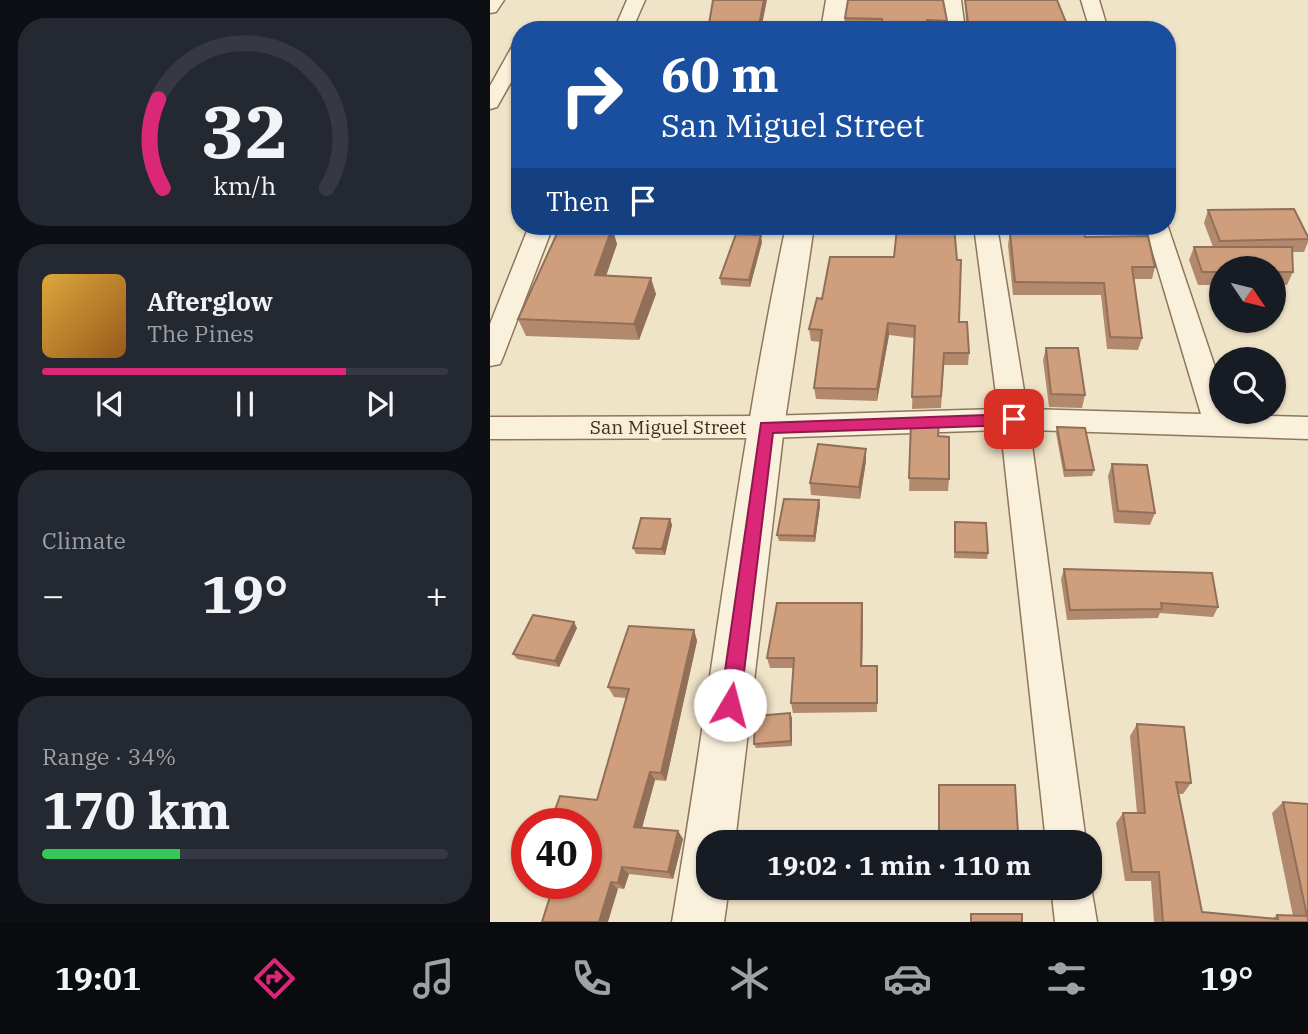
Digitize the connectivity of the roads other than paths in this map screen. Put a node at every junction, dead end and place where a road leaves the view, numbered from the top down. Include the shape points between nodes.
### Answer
1 (495, 0) edge
2 (636, 0) edge
3 (837, 0) edge
4 (952, 0) edge
5 (1090, 0) edge
6 (490, 8) edge
7 (627, 21) edge
8 (834, 21) edge
9 (955, 21) edge
10 (1096, 21) edge
11 (511, 54) edge
12 (490, 103) edge
13 (537, 235) edge
14 (798, 235) edge
15 (986, 235) edge
16 (1160, 235) edge
17 (490, 357) edge
18 (1014, 419) junction
19 (1219, 425) junction
20 (766, 427) junction
21 (490, 428) edge
22 (1308, 428) edge
23 (712, 830) edge
24 (1065, 830) edge
25 (701, 900) edge
26 (1073, 900) edge
27 (698, 922) edge
28 (1076, 922) edge

1 - 6 street
2 - 7 street
3 - 8 street
4 - 9 street
5 - 10 street
11 - 12 street
13 - 17 street
14 - 20 street
15 - 18 street
16 - 19 street
18 - 19 street, San Miguel Street
18 - 20 street, San Miguel Street
18 - 24 street
19 - 22 street, San Miguel Street
20 - 21 street, San Miguel Street
20 - 23 street
25 - 27 street
26 - 28 street

